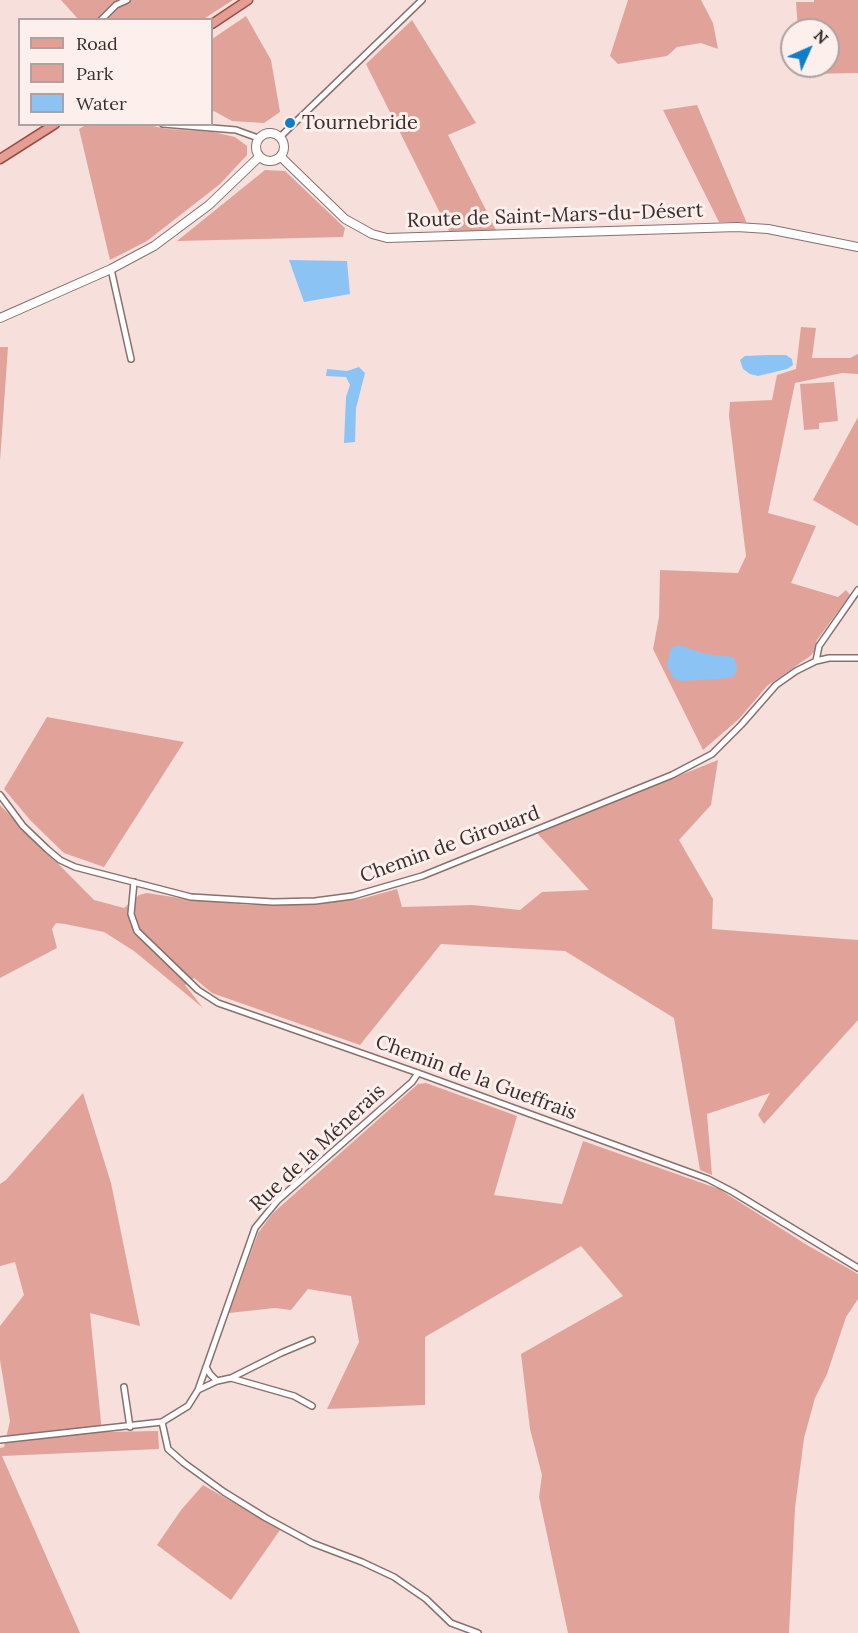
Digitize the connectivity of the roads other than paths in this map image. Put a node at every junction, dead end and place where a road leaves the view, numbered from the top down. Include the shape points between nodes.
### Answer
1 (128, 0) edge
2 (248, 0) edge
3 (422, 0) edge
4 (103, 18) edge
5 (213, 23) edge
6 (52, 126) edge
7 (187, 126) edge
8 (280, 137) junction
9 (258, 138) junction
10 (259, 157) junction
11 (281, 157) junction
12 (0, 159) edge
13 (858, 247) edge
14 (111, 269) junction
15 (0, 318) edge
16 (131, 359) dead end
17 (858, 590) edge
18 (858, 658) edge
19 (816, 662) junction
20 (0, 795) edge
21 (134, 882) junction
22 (418, 1073) junction
23 (858, 1268) edge
24 (312, 1340) dead end
25 (206, 1367) junction
26 (231, 1378) junction
27 (217, 1381) junction
28 (124, 1387) dead end
29 (198, 1390) junction
30 (312, 1406) dead end
31 (162, 1422) junction
32 (130, 1427) junction
33 (0, 1440) edge
34 (478, 1633) edge

1 - 4 street
2 - 5 main road
3 - 8 street
6 - 12 main road
7 - 9 street via 236,130
8 - 9 main road via 266,133
8 - 11 main road via 284,144
9 - 10 main road via 255,148
10 - 11 main road via 267,162
10 - 14 main road via 182,226
11 - 13 main road, Route de Saint-Mars-du-Désert via 345,219 387,238 737,227 768,229
14 - 15 main road
14 - 16 street
17 - 19 street via 819,646
18 - 19 street, Chemin de Girouard
19 - 21 street, Chemin de Girouard via 776,685 727,740 700,761 422,876 353,896 273,902 191,897
20 - 21 street, Chemin de Girouard via 23,826 60,860
21 - 22 street, Chemin de la Gueffrais via 131,914 137,932 198,990 218,1003
22 - 23 street, Chemin de la Gueffrais via 708,1179
22 - 25 street, Rue de la Ménerais via 278,1200 255,1228
24 - 26 street
25 - 27 street
25 - 29 street, Rue de la Ménerais
26 - 27 street
26 - 30 street via 294,1396
27 - 29 street
28 - 32 street
29 - 31 street, Rue de la Ménerais via 188,1406
31 - 32 street, Rue de la Ménerais
31 - 34 street via 168,1449 224,1492 312,1543 394,1577 451,1623
32 - 33 street, Rue de la Ménerais

